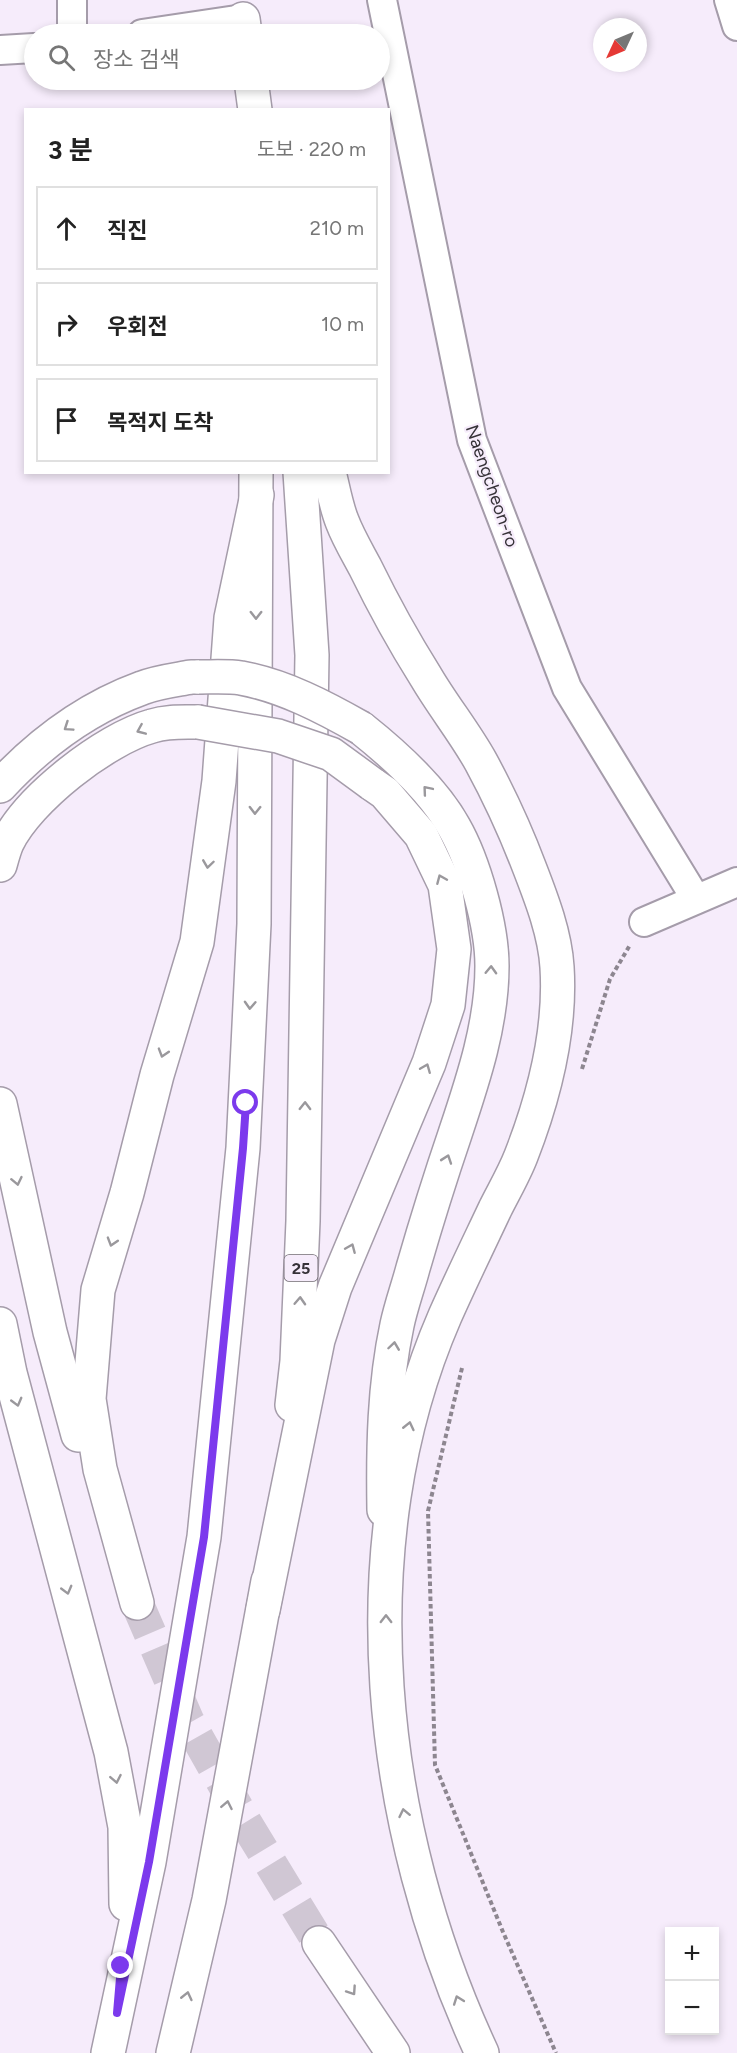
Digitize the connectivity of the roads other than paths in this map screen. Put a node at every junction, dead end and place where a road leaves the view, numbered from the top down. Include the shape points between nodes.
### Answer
1 (72, 0) edge
2 (382, 0) edge
3 (729, 0) edge
4 (72, 24) edge
5 (387, 24) edge
6 (737, 27) edge
7 (390, 39) edge
8 (24, 49) edge
9 (0, 50) edge
10 (244, 90) edge
11 (252, 90) edge
12 (245, 108) edge
13 (255, 108) edge
14 (300, 474) edge
15 (330, 474) edge
16 (257, 484) edge
17 (0, 786) edge
18 (0, 865) edge
19 (737, 882) edge
20 (696, 899) junction
21 (644, 922) road end
22 (0, 1104) edge
23 (0, 1324) edge
24 (386, 1572) junction
25 (263, 1610) junction
26 (319, 1943) tunnel mouth
27 (117, 2013) junction
28 (108, 2053) edge
29 (173, 2053) edge
30 (393, 2053) edge
31 (482, 2053) edge

1 - 4 street
2 - 5 street, Naengcheon-ro
3 - 6 street
7 - 20 street, Naengcheon-ro via 472,440 567,688
8 - 9 street
10 - 12 main road
11 - 13 main road
25 -> 14 main road, 25 via 276,1543 297,1361 303,1221 312,655
24 -> 15 main road via 396,1481 419,1387 444,1318 520,1159 538,1107 558,1001 557,963 539,894 513,825 479,759 425,676 375,587 341,519
16 - 22 main road via 231,618 219,781 197,942 98,1290 89,1399 100,1469 137,1603 75,1427
16 -> 27 main road via 254,924 243,1148 204,1537 149,1862
24 -> 17 main road, bridge via 383,1454 397,1324 474,1079 487,1020 492,966 473,870 454,826 427,789 362,728 279,688 240,678 191,677 143,687 104,704 39,748
25 -> 18 main road, bridge via 318,1340 335,1287 429,1063 448,1005 454,950 444,885 421,835 385,793 331,754 278,736 198,722 151,726 96,754 63,779 21,821 7,843
19 - 20 street
20 - 21 street
23 -> 27 main road via 111,1752 125,1827 127,1896
31 -> 24 main road via 459,2005 423,1898 399,1789 386,1682
29 -> 25 main road, 25 via 209,1900
26 -> 30 main road
27 - 28 main road

